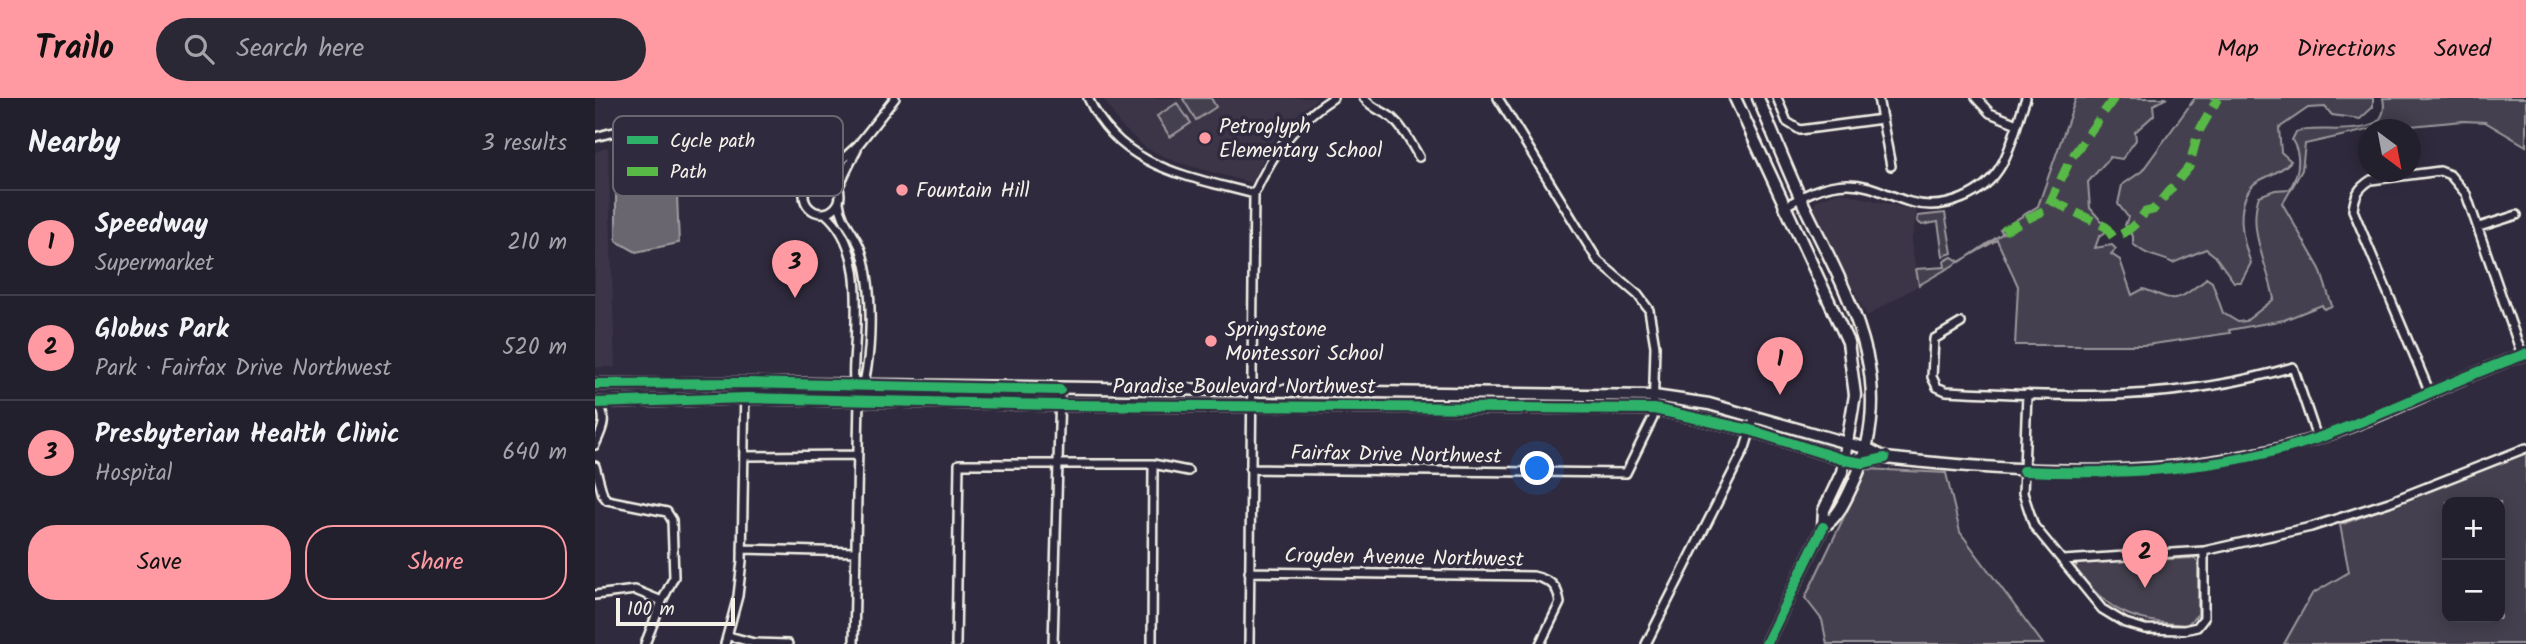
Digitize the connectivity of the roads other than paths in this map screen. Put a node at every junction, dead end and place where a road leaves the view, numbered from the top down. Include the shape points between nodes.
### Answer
1 (895, 98) edge
2 (1089, 98) edge
3 (1333, 98) edge
4 (1364, 98) edge
5 (1497, 98) edge
6 (1735, 98) edge
7 (1758, 98) edge
8 (1777, 98) edge
9 (1878, 98) edge
10 (1976, 98) edge
11 (2026, 98) edge
12 (1882, 118) junction
13 (2017, 124) junction
14 (613, 134) edge
15 (595, 137) edge
16 (858, 145) junction
17 (1419, 157) dead end
18 (843, 159) edge
19 (1891, 166) dead end
20 (843, 177) edge
21 (1254, 194) junction
22 (805, 196) edge
23 (839, 196) edge
24 (1800, 197) junction
25 (839, 202) junction
26 (1783, 208) junction
27 (825, 213) junction
28 (2517, 215) dead end
29 (2479, 227) junction
30 (1961, 323) dead end
31 (2524, 354) edge
32 (745, 383) junction
33 (596, 384) edge
34 (852, 384) junction
35 (865, 385) junction
36 (1059, 390) junction
37 (1252, 392) junction
38 (1350, 393) junction
39 (2430, 393) junction
40 (1474, 394) junction
41 (1489, 394) junction
42 (1539, 394) junction
43 (2027, 394) junction
44 (1654, 396) junction
45 (746, 398) junction
46 (859, 399) junction
47 (596, 405) edge
48 (1058, 405) junction
49 (1253, 405) junction
50 (1311, 407) junction
51 (1460, 407) junction
52 (1500, 407) junction
53 (1556, 408) junction
54 (1654, 409) junction
55 (1754, 419) junction
56 (595, 425) edge
57 (1750, 430) junction
58 (600, 434) junction
59 (2317, 438) junction
60 (595, 445) edge
61 (1847, 446) junction
62 (2526, 448) edge
63 (1868, 449) junction
64 (856, 455) junction
65 (744, 456) junction
66 (1885, 458) junction
67 (1844, 460) junction
68 (1056, 463) junction
69 (1863, 463) junction
70 (1153, 464) junction
71 (595, 466) edge
72 (1250, 469) junction
73 (1188, 471) dead end
74 (2023, 471) junction
75 (1823, 527) junction
76 (742, 549) junction
77 (2204, 551) junction
78 (855, 552) junction
79 (2063, 560) junction
80 (1249, 572) junction
81 (595, 595) edge
82 (662, 601) junction
83 (727, 640) edge
84 (645, 644) edge
85 (788, 644) edge
86 (854, 644) edge
87 (956, 644) edge
88 (1053, 644) edge
89 (1152, 644) edge
90 (1249, 644) edge
91 (1541, 644) edge
92 (1646, 644) edge
93 (1766, 644) edge

1 - 16 street
2 - 21 street via 1109,131 1154,166
3 - 21 street via 1295,126 1272,156
4 - 17 street via 1370,107 1401,126
5 - 44 street, Fairfax Drive Northwest via 1598,261 1649,310 1654,325
6 - 26 street
7 - 24 street
8 - 12 street via 1781,113 1793,128 1810,131
9 - 12 street
10 - 13 street via 1990,113
11 - 13 street
12 - 19 street
13 - 24 street via 1992,179 1957,201 1913,203 1881,189 1846,184
14 - 15 street
16 - 18 street
16 - 20 street
21 - 37 street
22 - 27 street via 815,212
23 - 25 street
24 - 26 street
24 - 63 street via 1836,267 1862,333 1873,389
25 - 27 street
25 - 35 street via 862,253 867,279
26 - 61 street via 1847,342 1855,395
27 - 34 street via 839,229 853,269 857,307
28 - 29 street
29 - 31 street
29 - 39 street via 2459,184 2440,171 2371,180 2355,195 2358,224
30 - 43 street via 1934,339 1932,377 1937,387
31 - 39 street, Paradise Boulevard Northwest
32 - 33 street, Paradise Boulevard Northwest
32 - 34 street, Paradise Boulevard Northwest
32 - 45 street
33 - 47 street
34 - 35 street, Paradise Boulevard Northwest
34 - 46 street
35 - 36 street, Paradise Boulevard Northwest
35 - 46 street
36 - 37 street, Paradise Boulevard Northwest
36 - 48 street
37 - 38 street, Paradise Boulevard Northwest
37 - 49 street
38 - 40 street, Paradise Boulevard Northwest
38 - 50 street via 1342,400
39 - 59 street, Paradise Boulevard Northwest
40 - 41 street, Paradise Boulevard Northwest via 1481,385
40 - 51 street
41 - 42 street, Paradise Boulevard Northwest
41 - 52 street
42 - 44 street, Paradise Boulevard Northwest
42 - 53 street
43 - 59 street via 2147,396 2258,378 2293,367
43 - 74 street
44 - 54 street, Fairfax Drive Northwest
44 - 55 street, Paradise Boulevard Northwest via 1709,404
45 - 46 street, Paradise Boulevard Northwest
45 - 47 street, Paradise Boulevard Northwest
45 - 65 street
46 - 48 street, Paradise Boulevard Northwest
46 - 64 street
47 - 58 street via 603,411 605,427
48 - 49 street, Paradise Boulevard Northwest
48 - 68 street
49 - 50 street, Paradise Boulevard Northwest
49 - 72 street
50 - 51 street, Paradise Boulevard Northwest
51 - 52 street, Paradise Boulevard Northwest
52 - 53 street, Paradise Boulevard Northwest
53 - 54 street, Paradise Boulevard Northwest
54 - 57 street, Paradise Boulevard Northwest
54 - 72 street, Fairfax Drive Northwest via 1626,473
55 - 57 street
55 - 61 street, Paradise Boulevard Northwest
56 - 58 street
57 - 67 street, Paradise Boulevard Northwest
57 - 92 street via 1745,449
58 - 60 street
59 - 74 street, Paradise Boulevard Northwest via 2178,468
61 - 63 street, Paradise Boulevard Northwest
61 - 67 street
62 - 77 street via 2324,523
63 - 66 street, Paradise Boulevard Northwest
63 - 69 street
64 - 65 street
64 - 78 street
65 - 76 street
66 - 69 street, Paradise Boulevard Northwest
66 - 74 street, Paradise Boulevard Northwest
67 - 69 street, Paradise Boulevard Northwest
67 - 75 street via 1824,510
68 - 70 street
68 - 87 street via 959,464
68 - 88 street
69 - 75 street via 1838,514
70 - 73 street
70 - 89 street
71 - 82 street via 607,500 661,508 672,520 674,577
72 - 80 street
74 - 79 street via 2023,493 2034,526
75 - 93 street
76 - 78 street
76 - 83 street via 738,596
77 - 79 street
77 - 79 street via 2204,618 2196,627 2184,630 2145,629 2125,623 2102,609
78 - 86 street
80 - 90 street
80 - 91 street, Croyden Avenue Northwest via 1547,579 1555,586 1560,603
81 - 82 street via 635,590
82 - 84 street
83 - 85 street

